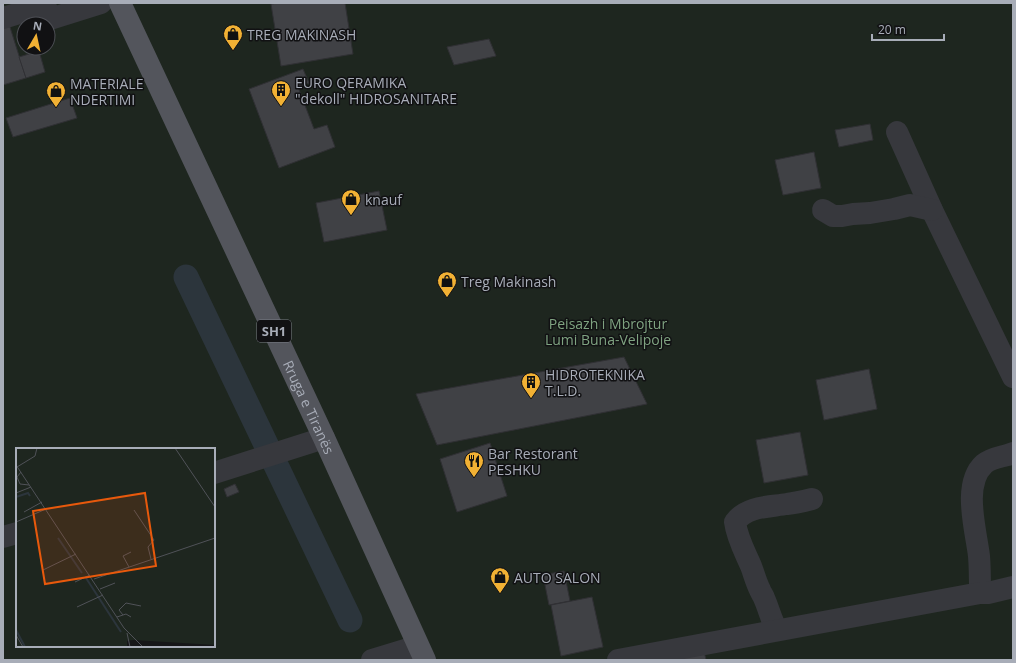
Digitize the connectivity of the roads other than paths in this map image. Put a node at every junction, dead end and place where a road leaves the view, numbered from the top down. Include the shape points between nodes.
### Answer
1 (101, 3) edge
2 (120, 3) edge
3 (3, 18) edge
4 (897, 132) dead end
5 (823, 210) dead end
6 (932, 210) junction
7 (1013, 378) edge
8 (324, 438) junction
9 (1013, 453) edge
10 (215, 472) edge
11 (812, 499) dead end
12 (16, 533) edge
13 (3, 537) edge
14 (1013, 587) edge
15 (980, 593) junction
16 (777, 630) junction
17 (422, 653) edge
18 (375, 659) edge
19 (618, 660) edge

1 - 3 lane via 50,20 46,5
2 - 8 main road, Rruga e Tiranës / SH1
4 - 6 lane
5 - 6 lane via 833,216 842,216 910,205
6 - 7 lane
8 - 10 lane
8 - 17 main road, Rruga e Tiranës / SH1
9 - 15 lane via 986,462 980,468 972,489 972,517
11 - 16 lane via 757,508 739,516 735,522 744,552
12 - 13 lane
14 - 15 lane
15 - 16 lane
16 - 19 lane
17 - 18 lane

